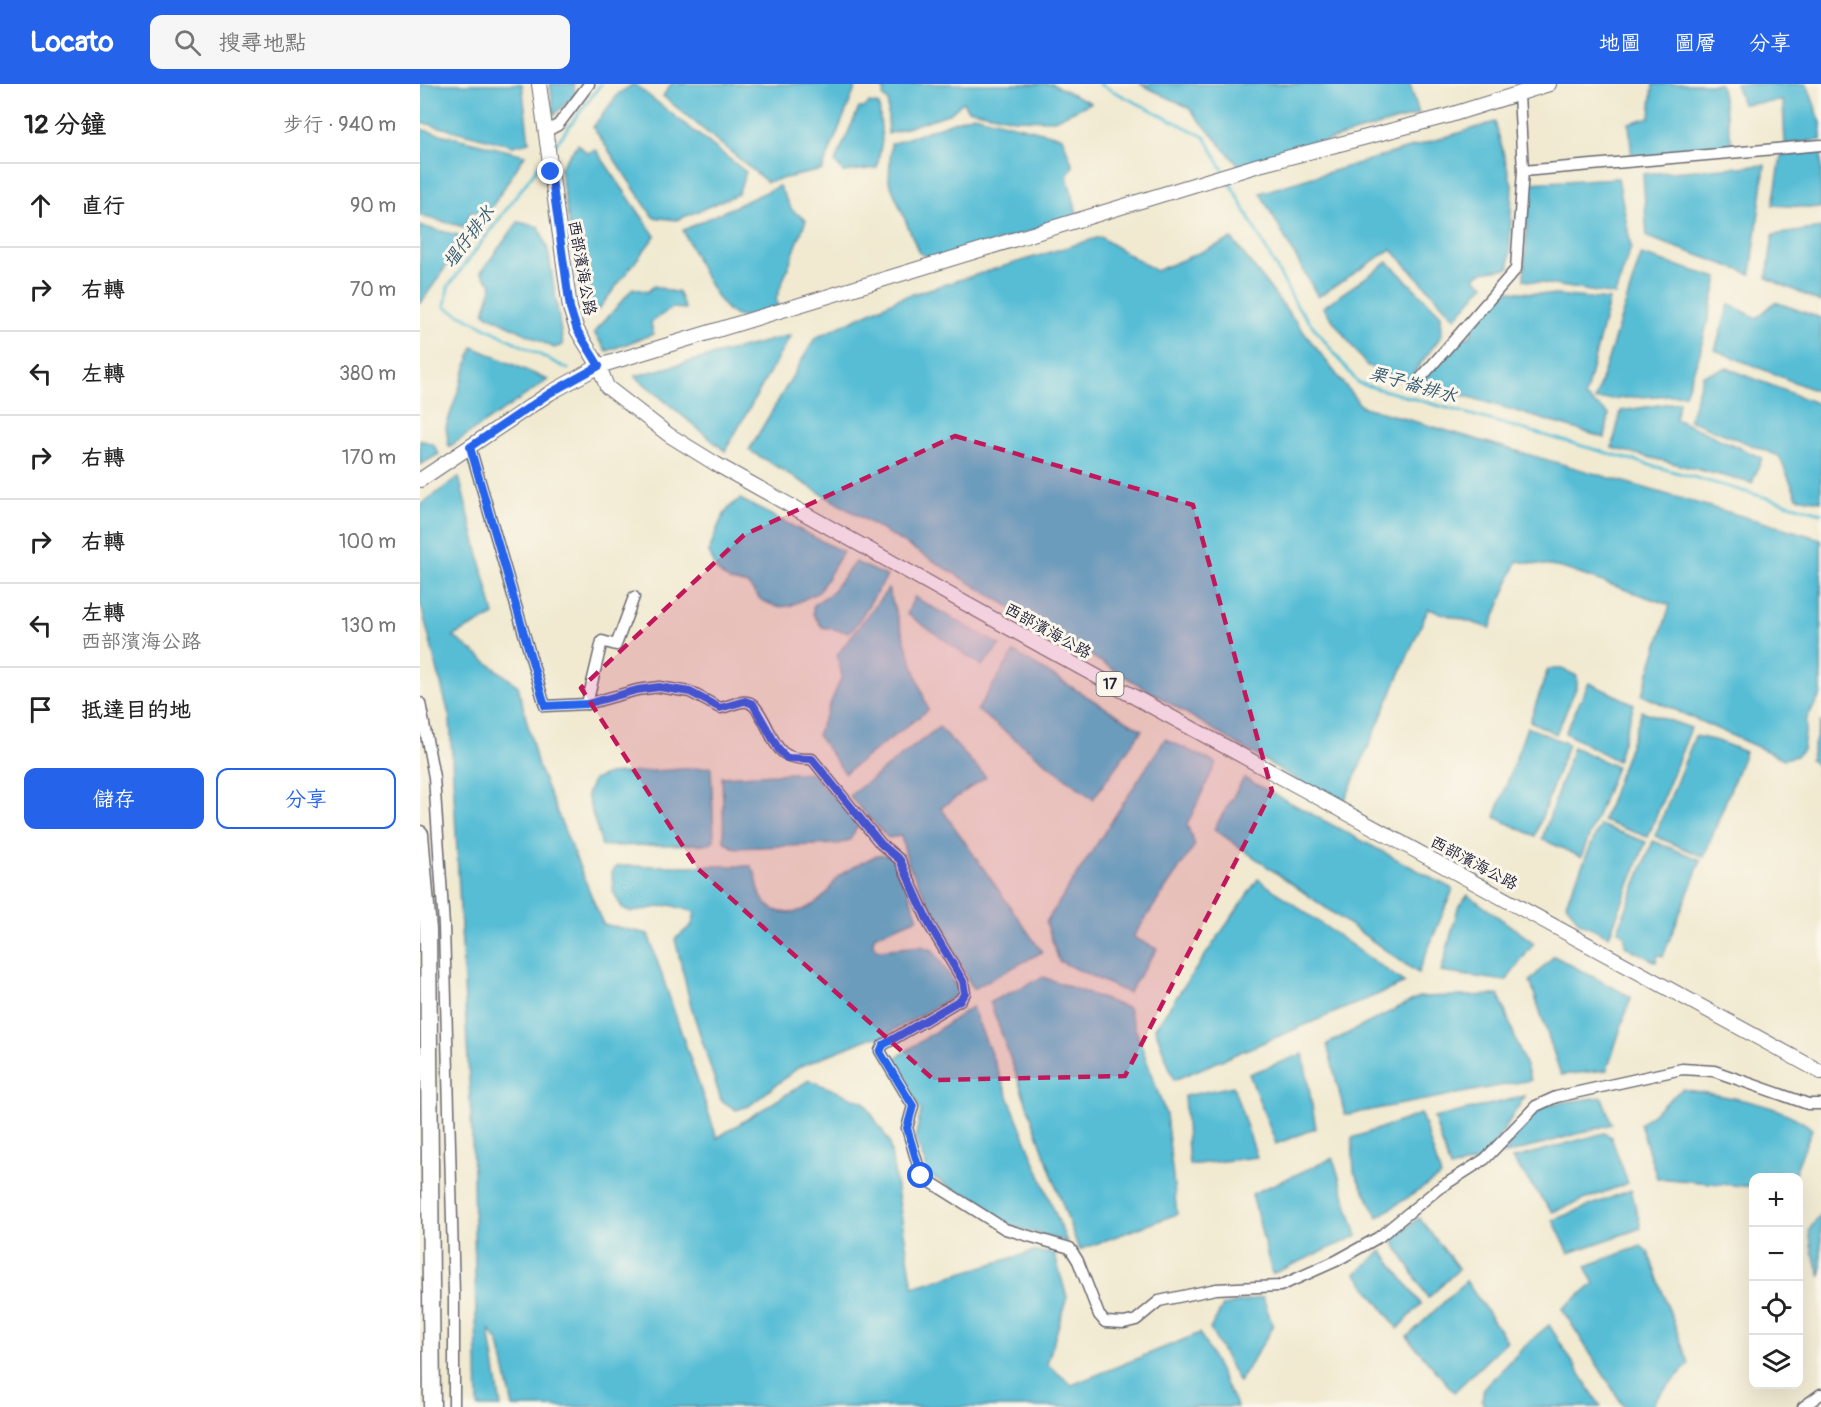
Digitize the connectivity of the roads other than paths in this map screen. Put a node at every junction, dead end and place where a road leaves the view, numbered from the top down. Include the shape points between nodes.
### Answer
1 (539, 84) edge
2 (590, 84) edge
3 (1549, 84) edge
4 (1519, 94) junction
5 (545, 132) junction
6 (1821, 145) edge
7 (1523, 171) junction
8 (599, 366) junction
9 (1413, 387) dead end
10 (470, 447) junction
11 (420, 480) edge
12 (634, 597) dead end
13 (420, 703) edge
14 (587, 704) junction
15 (420, 834) edge
16 (1821, 1072) edge
17 (1821, 1104) edge
18 (1821, 1394) edge
19 (432, 1407) edge
20 (454, 1407) edge
21 (1803, 1407) edge

1 - 5 main road, 西部濱海公路 / 17
2 - 5 street via 558,125
3 - 4 main road
4 - 7 street
4 - 8 main road via 1259,165
5 - 8 main road, 西部濱海公路 / 17 via 570,308 577,330
6 - 7 street
7 - 9 street via 1516,269
8 - 10 main road via 550,393
8 - 16 main road, 西部濱海公路 / 17 via 607,387 669,435 716,464
10 - 11 main road
10 - 14 street via 545,706
12 - 14 street via 616,645 602,641
13 - 20 street via 434,777 444,926
14 - 17 street via 659,687 690,692 720,708 745,701 753,704 779,750 787,758 812,759 881,844 900,860 930,926 963,981 965,993 960,1000 883,1045 880,1052 913,1106 907,1128 921,1176 1005,1229 1070,1248 1105,1323 1136,1320 1159,1301 1216,1289 1280,1286 1336,1261 1379,1237 1438,1189 1485,1160 1536,1106 1556,1097 1682,1069 1714,1071 1808,1104
15 - 19 highway via 428,930
18 - 21 street

